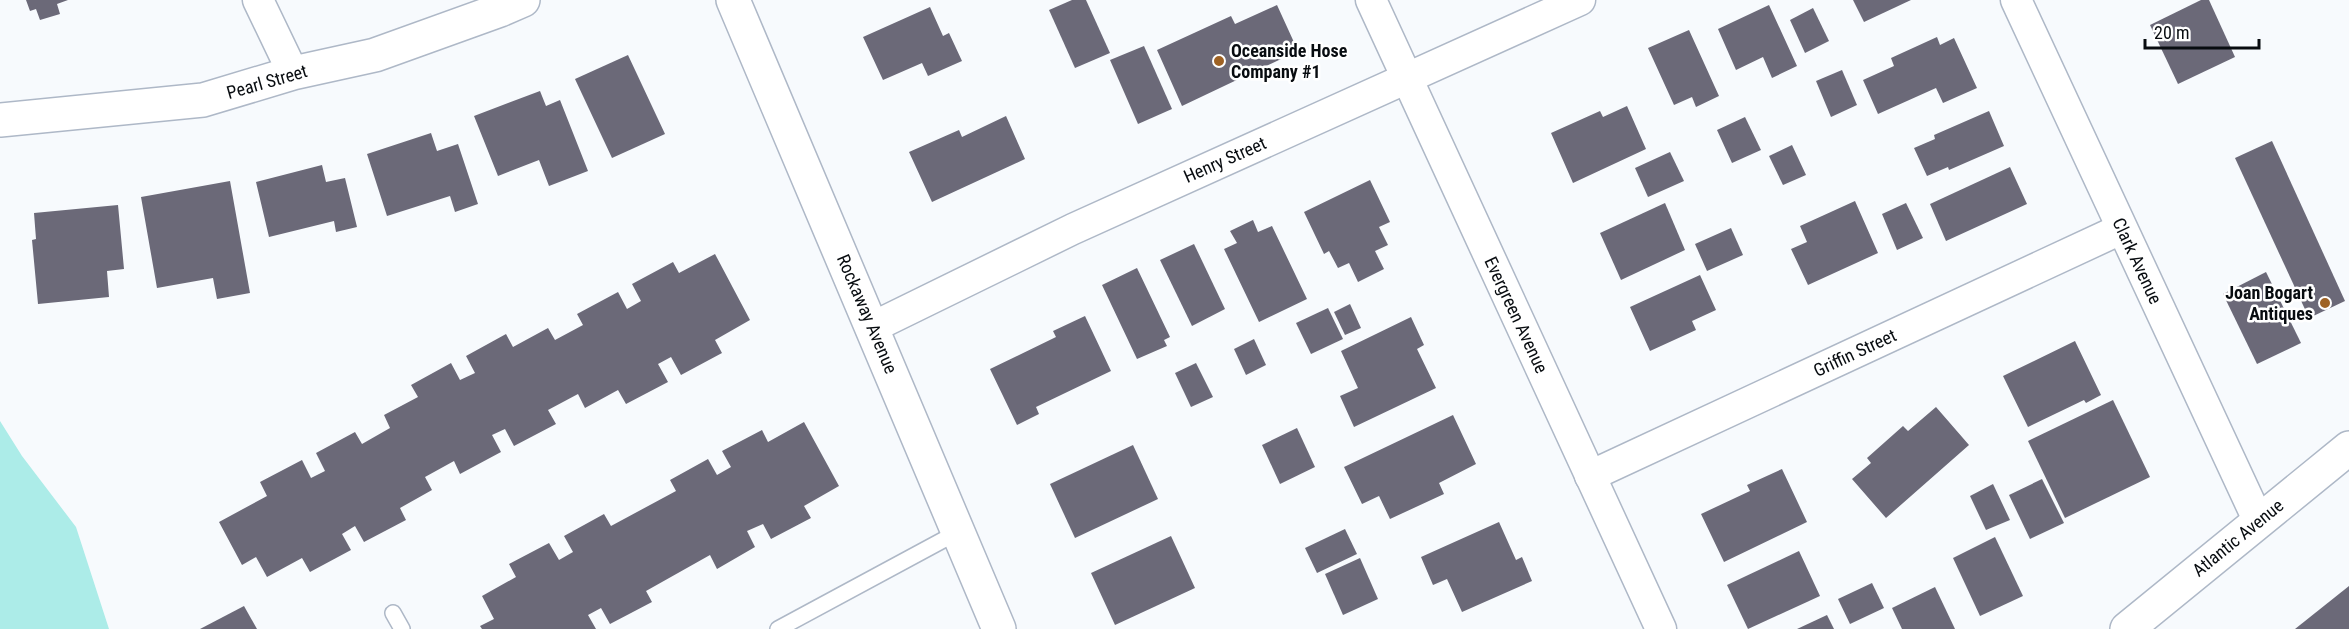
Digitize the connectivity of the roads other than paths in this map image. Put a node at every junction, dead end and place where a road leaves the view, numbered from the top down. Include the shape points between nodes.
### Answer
1 (258, 0) edge
2 (523, 0) edge
3 (733, 0) edge
4 (1371, 0) edge
5 (1580, 0) edge
6 (2016, 0) edge
7 (293, 73) junction
8 (1408, 78) junction
9 (0, 120) edge
10 (2121, 229) junction
11 (873, 327) junction
12 (2349, 448) edge
13 (1590, 476) junction
14 (2259, 522) junction
15 (958, 532) junction
16 (393, 614) dead end
17 (402, 629) edge
18 (778, 629) edge
19 (999, 629) edge
20 (1661, 629) edge
21 (2127, 629) edge

1 - 7 street
2 - 7 main road, Pearl Street via 375,55
3 - 11 main road, Rockaway Avenue
4 - 8 street, Evergreen Avenue
5 - 8 street, Henry Street
6 - 10 street, Clark Avenue
7 - 9 main road, Pearl Street via 203,100
8 - 11 street, Henry Street via 1073,229
8 - 13 street, Evergreen Avenue
10 - 13 street, Griffin Street
10 - 14 street, Clark Avenue
11 - 15 main road, Rockaway Avenue
12 - 14 main road, Atlantic Avenue
13 - 20 street, Evergreen Avenue
14 - 21 main road, Atlantic Avenue
15 - 18 lane
15 - 19 main road, Rockaway Avenue
16 - 17 lane

